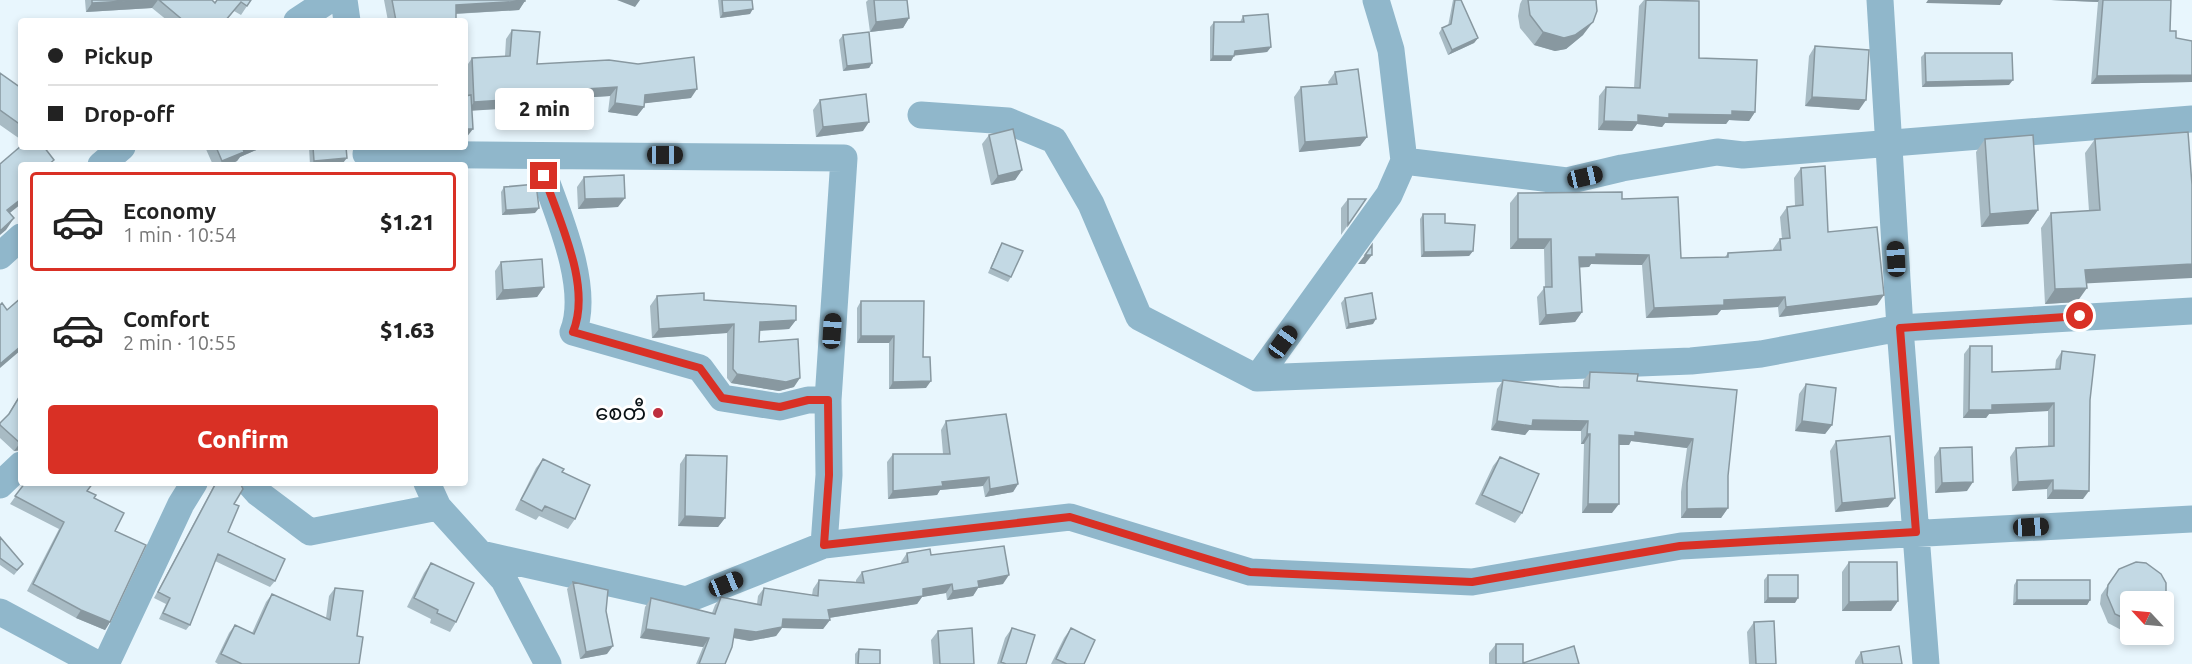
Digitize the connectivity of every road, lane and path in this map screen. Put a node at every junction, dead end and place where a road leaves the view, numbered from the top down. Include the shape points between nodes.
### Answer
1 (329, 0) edge
2 (344, 0) edge
3 (1376, 0) edge
4 (1880, 0) edge
5 (302, 18) edge
6 (347, 18) edge
7 (921, 115) dead end
8 (2192, 119) edge
9 (1890, 143) junction
10 (119, 150) edge
11 (366, 155) edge
12 (537, 156) junction
13 (1404, 161) junction
14 (105, 162) edge
15 (18, 240) edge
16 (0, 256) edge
17 (2192, 311) edge
18 (1900, 328) junction
19 (1257, 378) junction
20 (828, 400) junction
21 (18, 468) edge
22 (0, 485) edge
23 (192, 486) edge
24 (252, 486) edge
25 (432, 495) edge
26 (2192, 519) edge
27 (1916, 532) junction
28 (824, 545) junction
29 (481, 554) junction
30 (0, 612) edge
31 (97, 664) edge
32 (106, 664) edge
33 (548, 664) edge
34 (1926, 664) edge

1 - 5 street
2 - 6 street
3 - 13 street via 1391,50
4 - 9 street
7 - 19 street via 1008,121 1054,140 1091,204 1139,317
8 - 9 street
9 - 13 street via 1743,155 1717,152 1567,181
9 - 18 street
10 - 14 street
11 - 12 street
12 - 20 street via 576,275 579,318 573,332 700,368 722,398 780,407
12 - 20 street via 844,158
13 - 19 street via 1389,195
15 - 16 street
17 - 18 street
18 - 19 street via 1761,354 1690,362
18 - 27 street
20 - 28 street via 829,475
21 - 22 street
23 - 32 street
24 - 25 street via 310,532
25 - 29 street
26 - 27 street
27 - 28 street via 1680,546 1472,582 1250,572 1070,517
27 - 34 street
28 - 29 street via 686,600
29 - 33 street via 504,580
30 - 31 street

